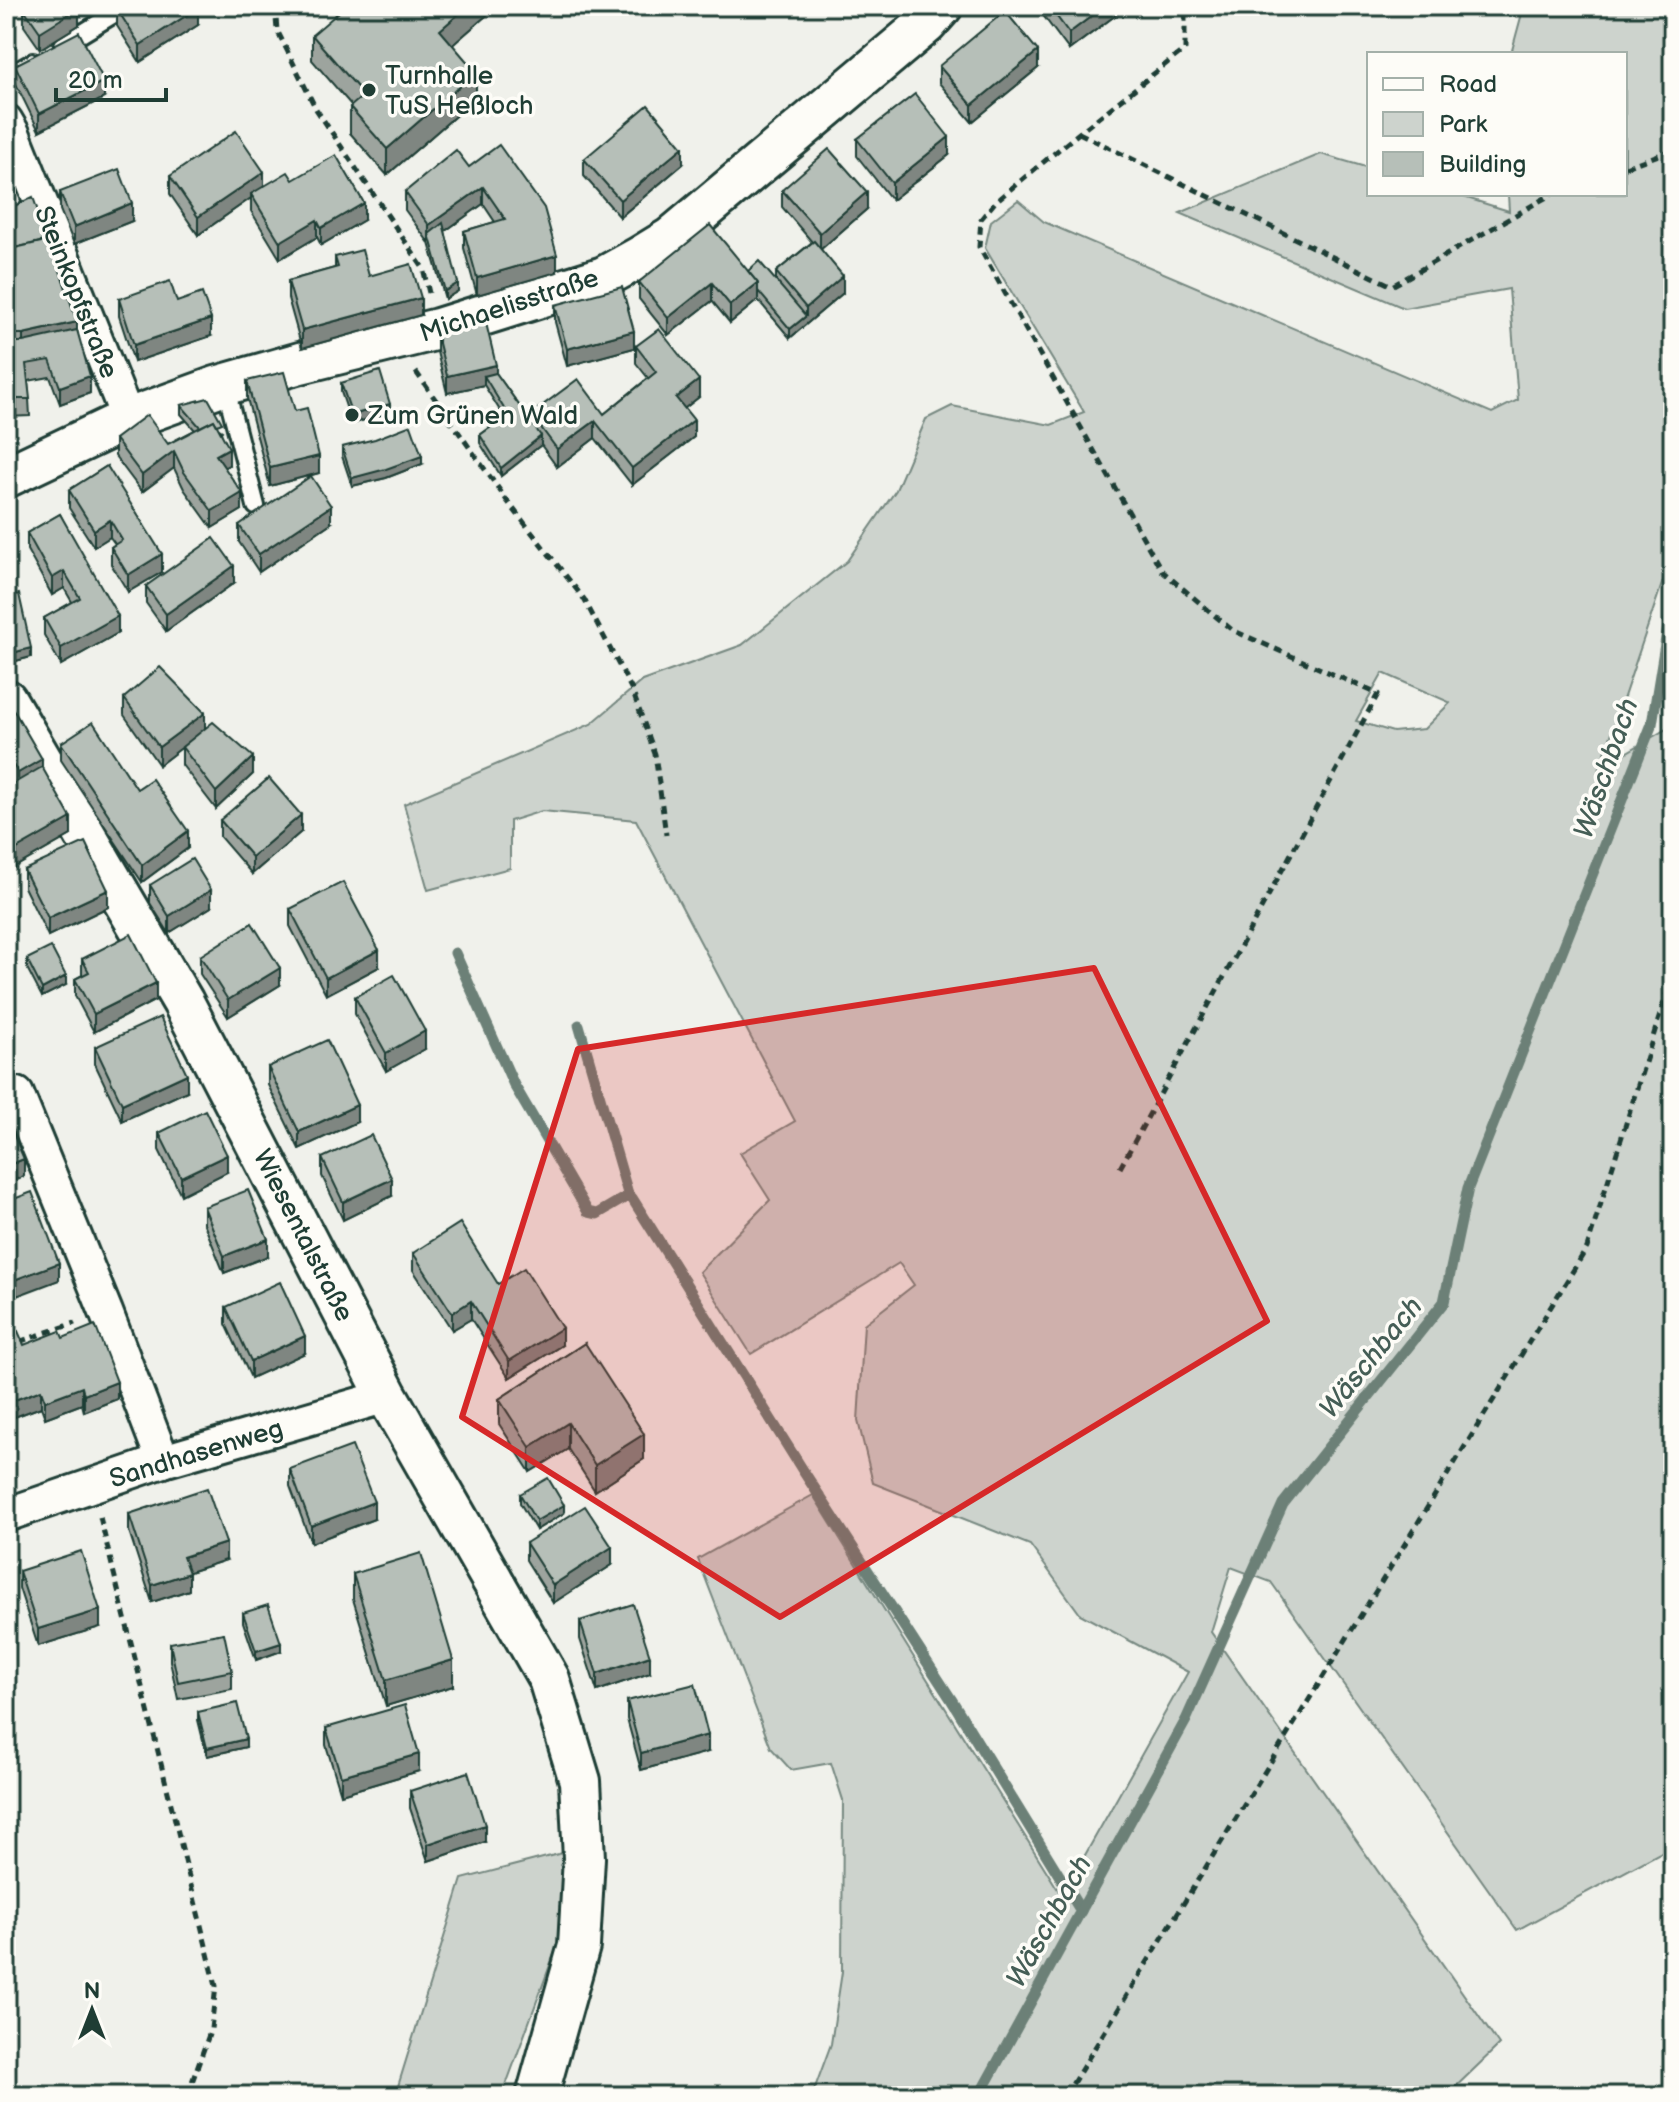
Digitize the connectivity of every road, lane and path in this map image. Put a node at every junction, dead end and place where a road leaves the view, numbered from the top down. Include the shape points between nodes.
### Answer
1 (127, 6) edge
2 (275, 6) edge
3 (942, 6) edge
4 (1180, 6) edge
5 (6, 77) edge
6 (6, 121) edge
7 (1079, 133) junction
8 (1673, 150) edge
9 (1627, 166) edge
10 (1549, 196) edge
11 (438, 329) junction
12 (394, 341) junction
13 (225, 385) junction
14 (128, 419) junction
15 (6, 477) edge
16 (256, 506) dead end
17 (6, 700) edge
18 (666, 835) dead end
19 (1673, 973) edge
20 (17, 1094) dead end
21 (1120, 1168) dead end
22 (106, 1312) junction
23 (6, 1346) edge
24 (387, 1396) junction
25 (163, 1461) junction
26 (92, 1485) junction
27 (6, 1515) edge
28 (187, 2096) edge
29 (537, 2096) edge
30 (1065, 2096) edge

1 - 5 lane
2 - 11 path via 277,30 316,109 423,268
3 - 11 street, Michaelisstraße via 661,244 604,277
4 - 7 path via 1185,13 1185,49
6 - 14 street, Steinkopfstraße
7 - 10 path via 1392,286
7 - 21 path via 996,201 981,219 979,247 1162,571 1232,630 1378,694
8 - 9 path
11 - 12 street, Michaelisstraße
12 - 13 street, Michaelisstraße
12 - 18 path via 584,599 632,690 655,754
13 - 14 street, Michaelisstraße
13 - 16 lane
14 - 15 street, Michaelisstraße
17 - 24 street, Wiesentalstraße via 183,1002
19 - 30 path via 1587,1248
20 - 22 street
22 - 23 path
22 - 25 street
24 - 25 street, Sandhasenweg
24 - 29 street, Wiesentalstraße via 549,1679 580,1781 584,1858 579,1946
25 - 26 street, Sandhasenweg
26 - 27 street, Sandhasenweg
26 - 28 path via 216,1986 211,2029

